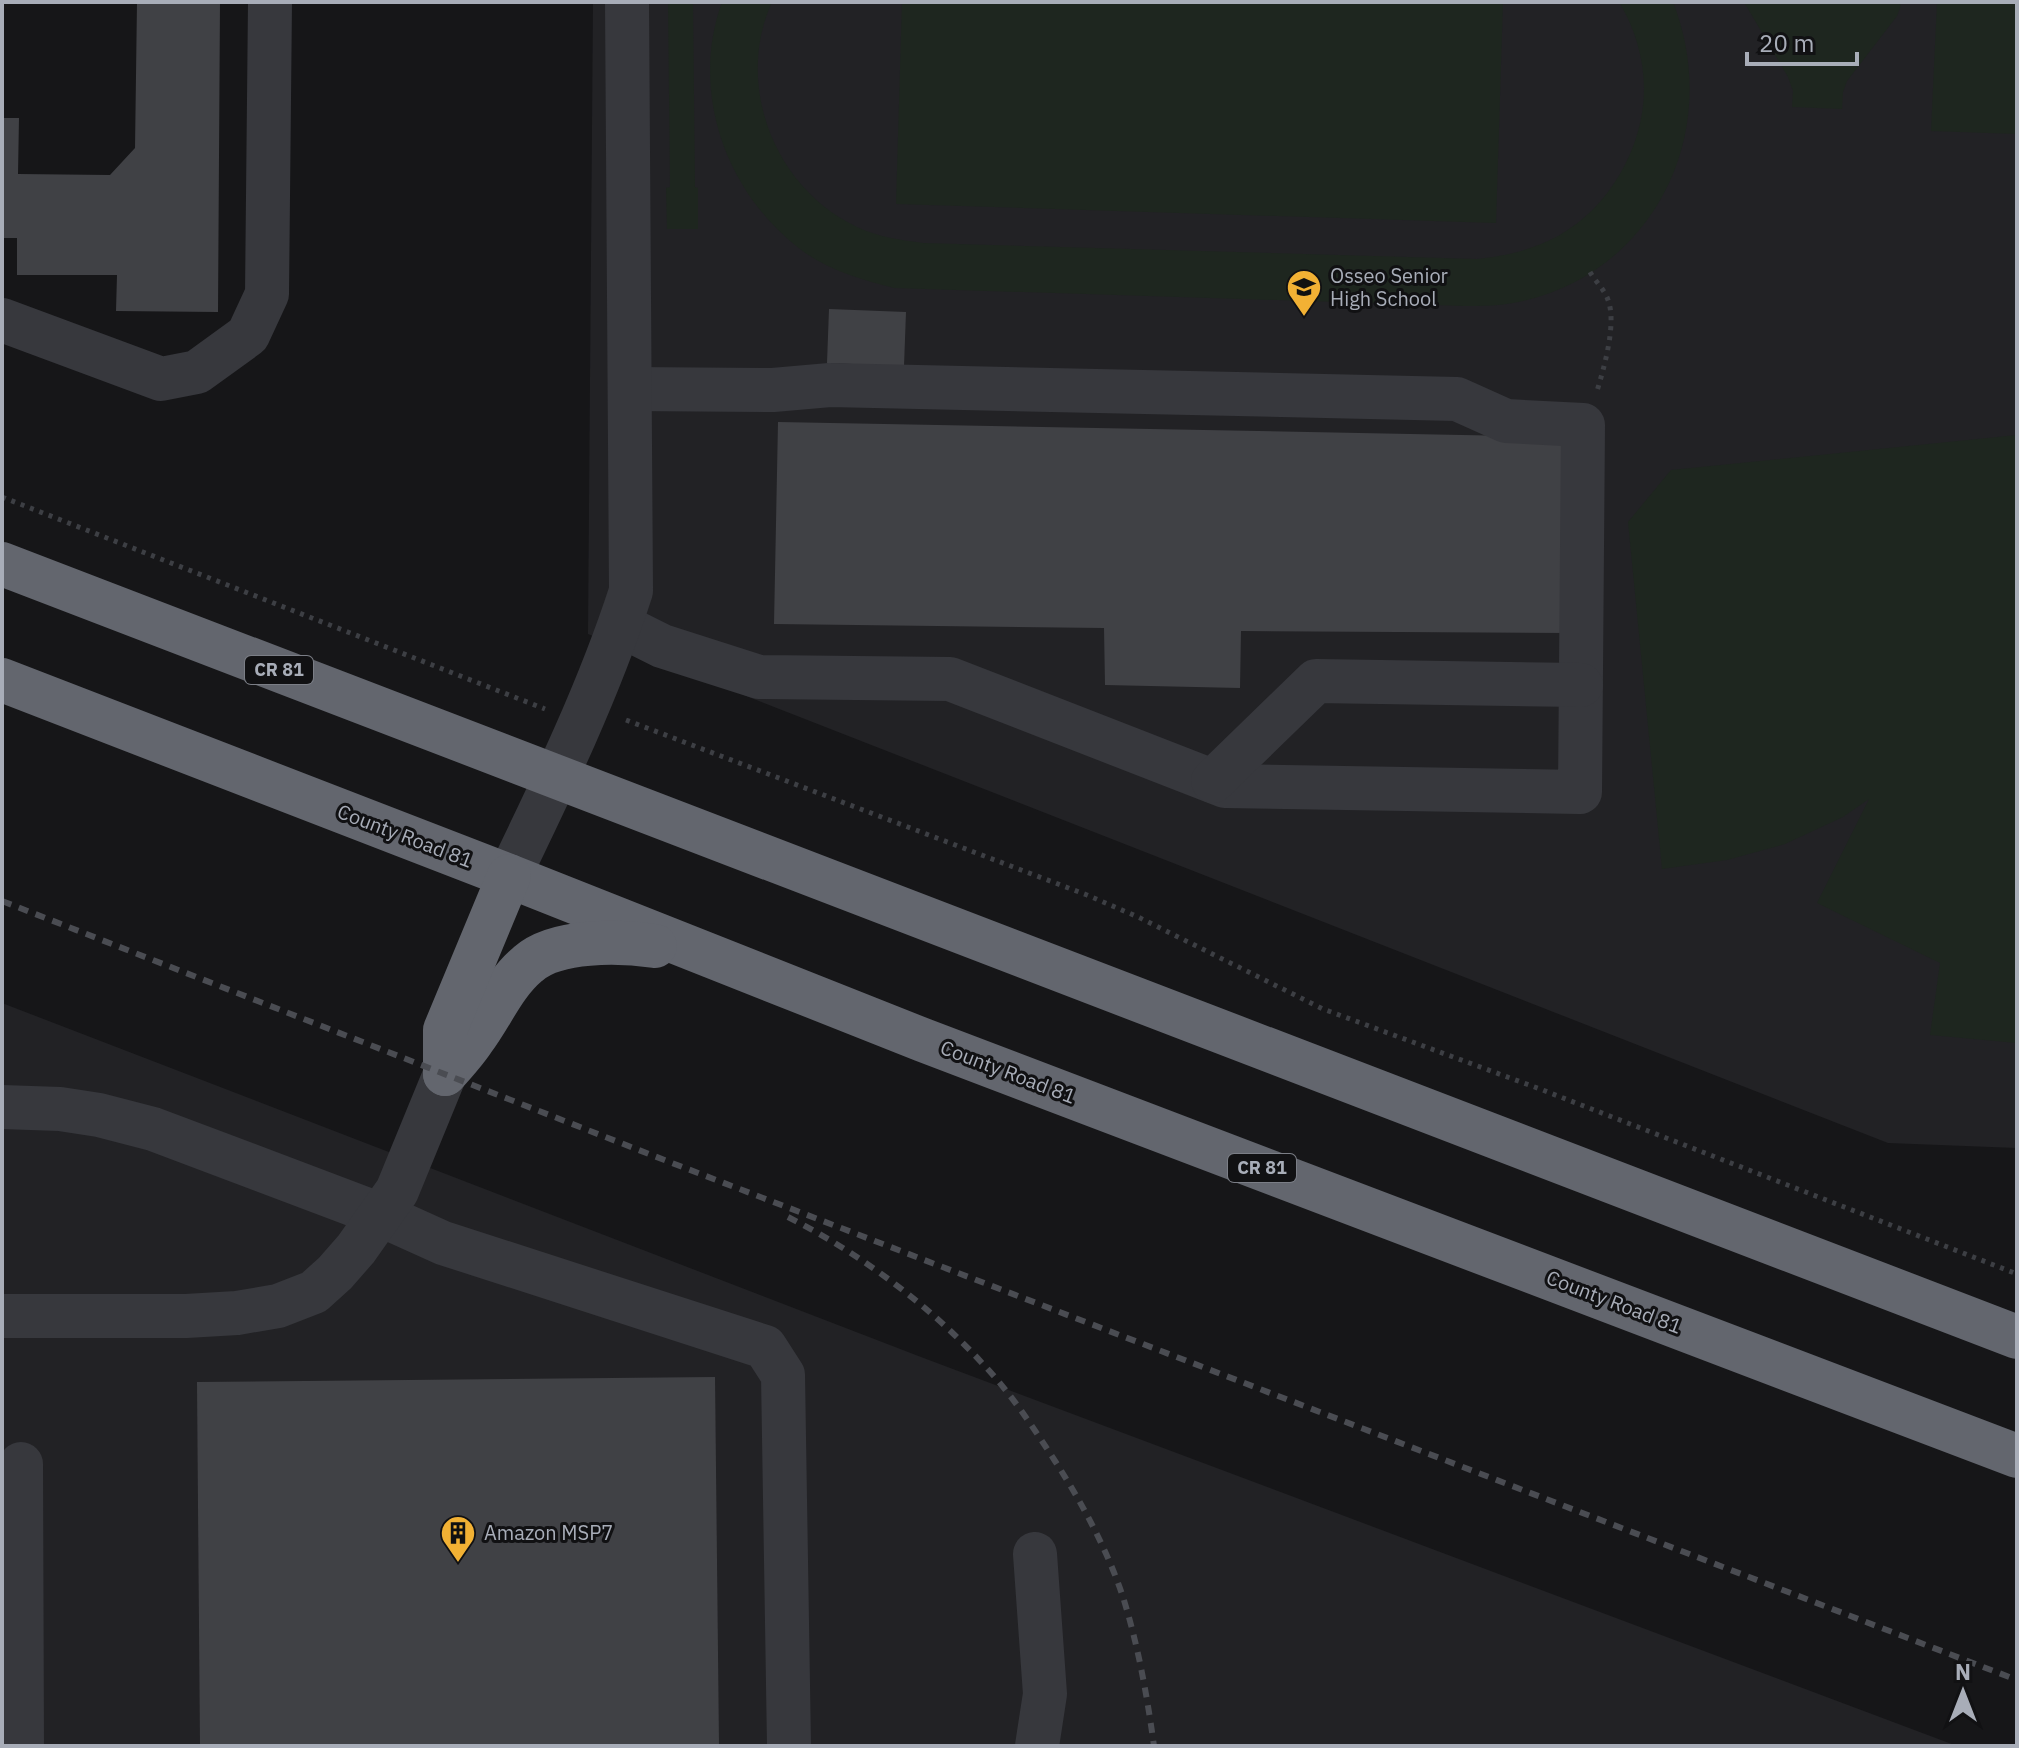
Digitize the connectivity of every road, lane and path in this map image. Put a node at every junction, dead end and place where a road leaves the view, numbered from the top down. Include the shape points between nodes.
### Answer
1 (270, 2) edge
2 (627, 2) edge
3 (1590, 272) dead end
4 (2, 320) edge
5 (630, 389) junction
6 (1583, 425) junction
7 (2, 497) edge
8 (2, 564) edge
9 (620, 625) junction
10 (2, 680) edge
11 (1581, 685) junction
12 (586, 714) junction
13 (557, 777) junction
14 (1213, 781) junction
15 (509, 876) junction
16 (701, 952) junction
17 (445, 1074) junction
18 (2, 1107) edge
19 (381, 1215) junction
20 (2017, 1274) edge
21 (2, 1316) edge
22 (2017, 1337) edge
23 (2017, 1456) edge
24 (21, 1464) dead end
25 (1035, 1554) dead end
26 (22, 1746) edge
27 (789, 1746) edge
28 (1037, 1746) edge

1 - 4 street via 267,294 248,335 197,372 161,379
2 - 5 street
3 - 6 path via 1608,300 1610,326 1597,392
5 - 6 street via 845,385 1457,399 1506,421
5 - 9 street via 631,591
6 - 11 street
7 - 12 path via 540,708
8 - 13 highway, CR 81
9 - 12 street
9 - 14 street via 662,646 759,677 950,679
10 - 15 highway, County Road 81 / CR 81
11 - 14 street via 1316,681
11 - 14 street via 1580,792 1225,786
12 - 13 street
12 - 20 path via 621,718 1087,895 1323,1009
13 - 15 street
13 - 22 highway, CR 81
15 - 16 highway, County Road 81 / CR 81
15 - 17 highway via 445,1030
16 - 17 highway via 613,943 554,951 529,962
16 - 23 highway, County Road 81 / CR 81
17 - 19 street via 397,1191
18 - 19 street via 60,1109 153,1129
19 - 21 street via 314,1292 278,1306 186,1316
19 - 27 street via 443,1243 765,1347 783,1375
24 - 26 street
25 - 28 street via 1045,1694

